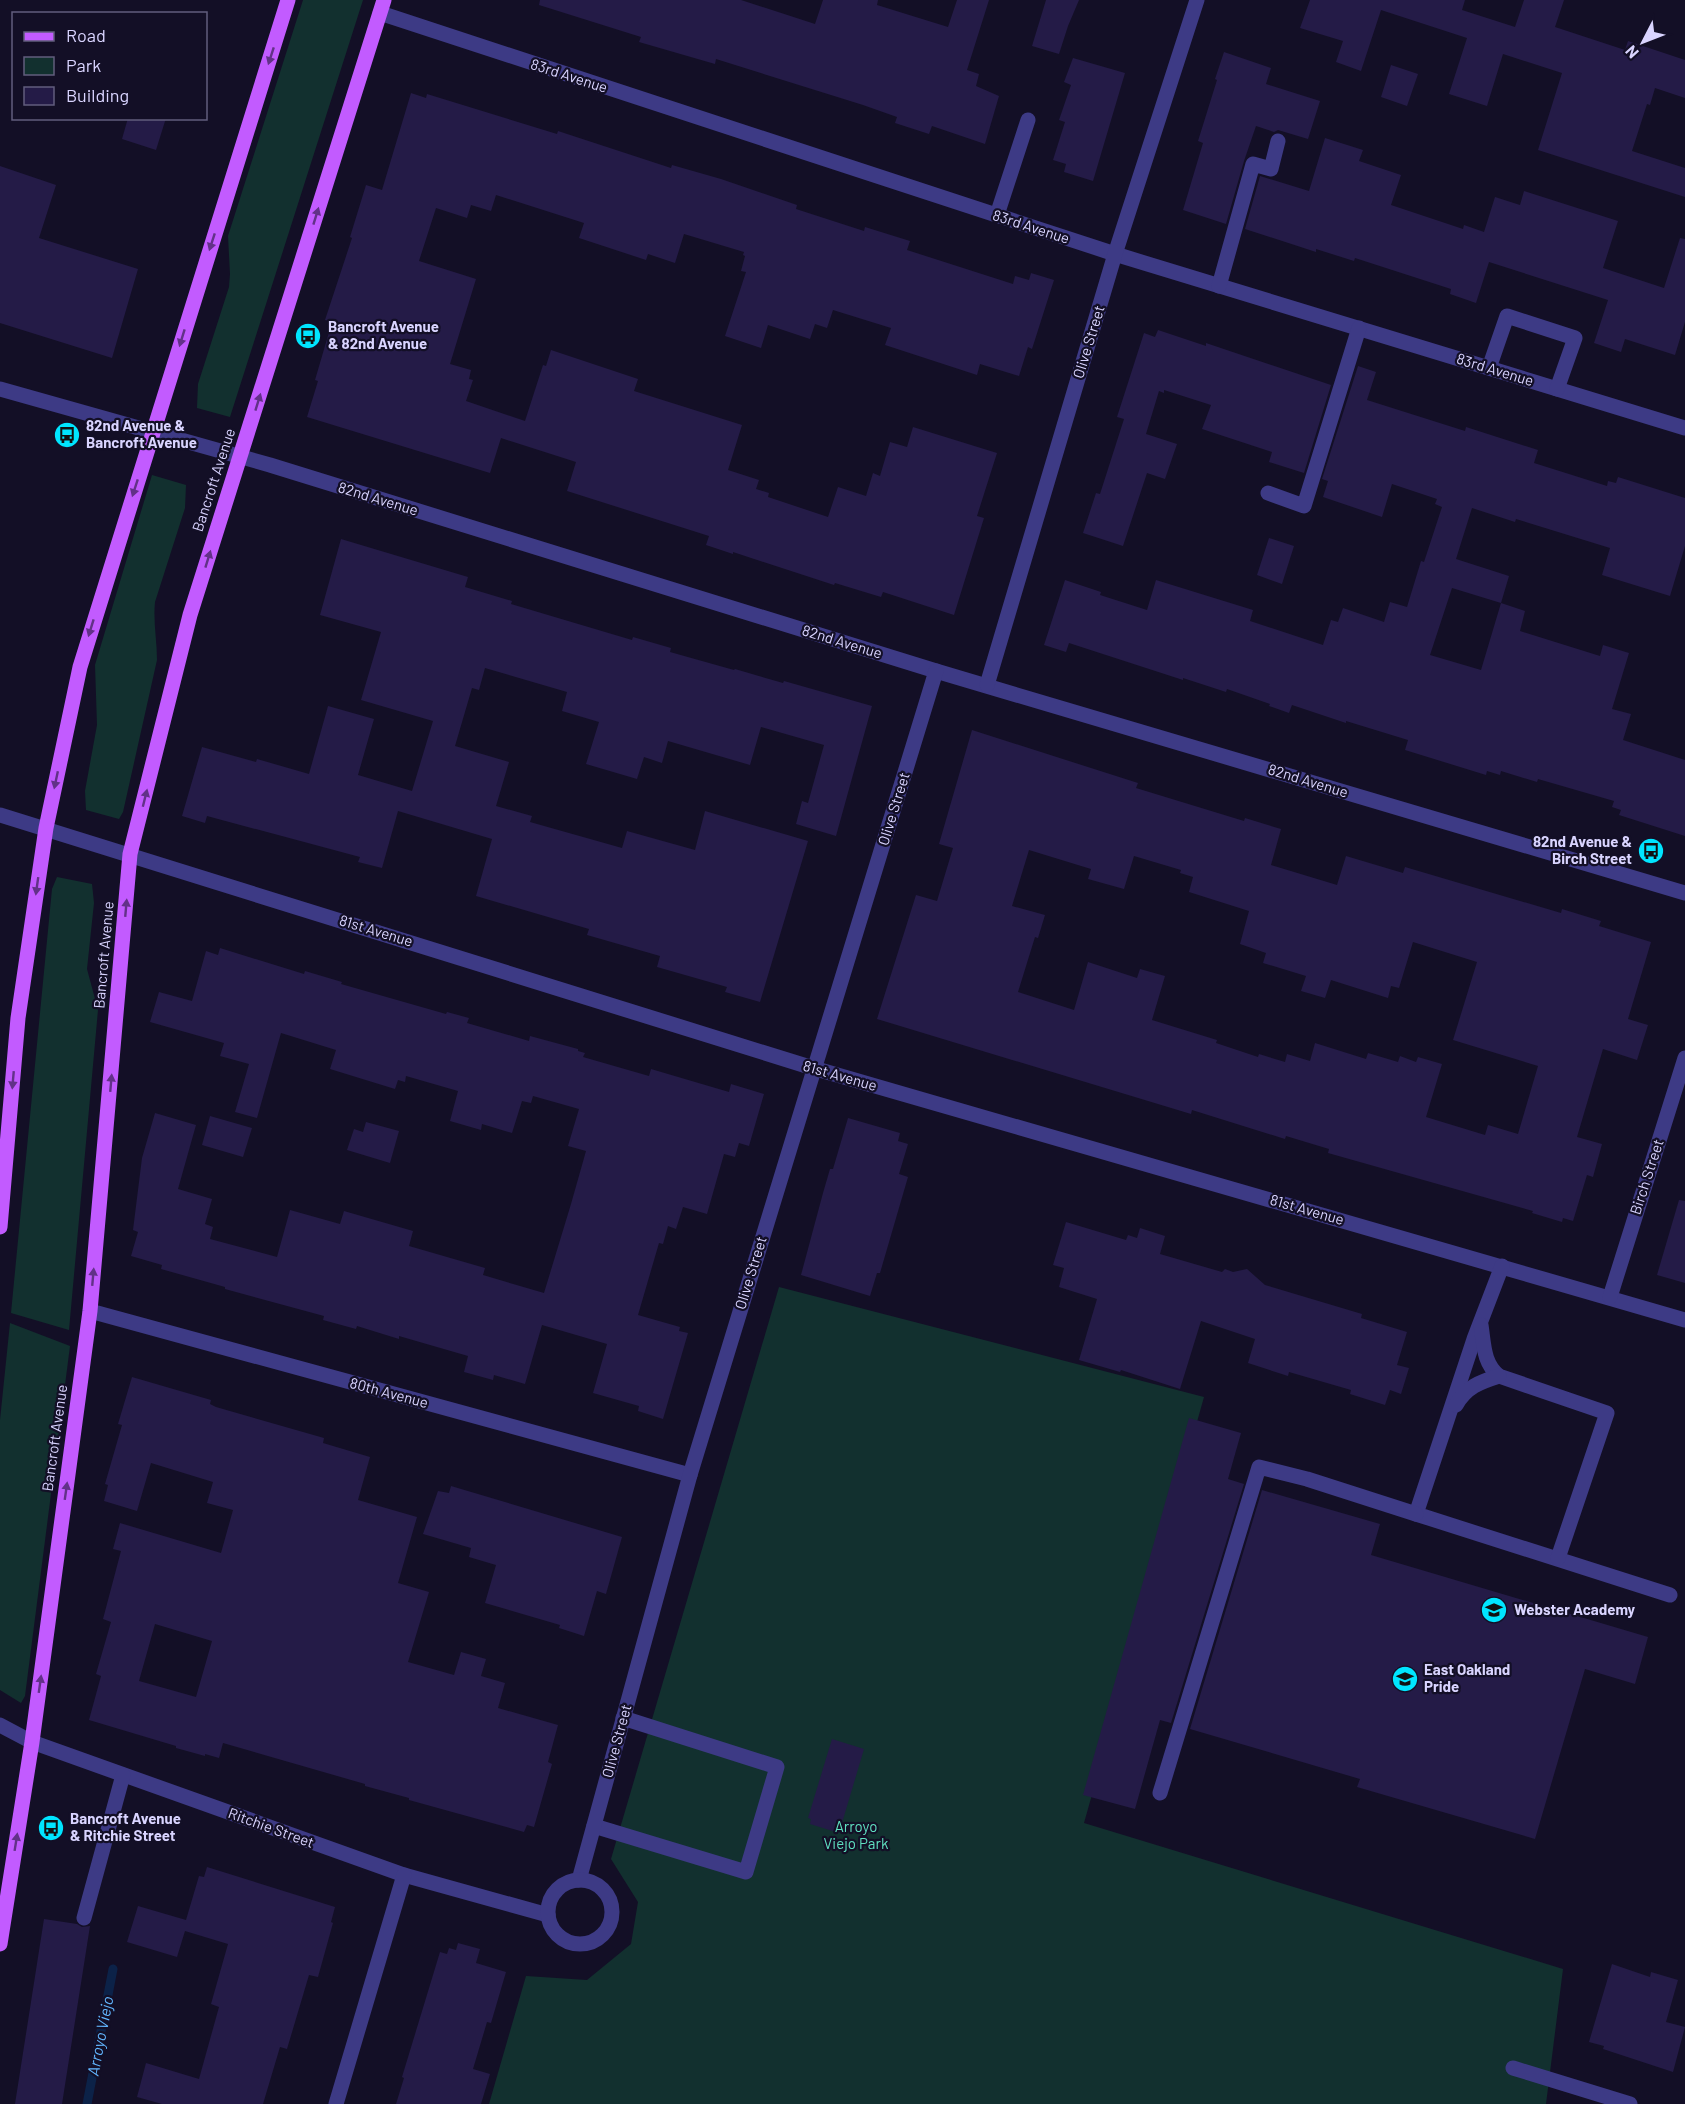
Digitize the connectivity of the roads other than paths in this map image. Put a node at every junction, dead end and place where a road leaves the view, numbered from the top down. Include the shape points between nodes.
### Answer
1 (288, 0) edge
2 (1197, 0) edge
3 (382, 6) edge
4 (1028, 120) dead end
5 (1278, 141) dead end
6 (997, 215) junction
7 (1115, 254) junction
8 (1219, 286) junction
9 (1359, 328) junction
10 (1489, 368) junction
11 (0, 389) edge
12 (1557, 390) junction
13 (1685, 428) edge
14 (152, 433) junction
15 (240, 457) junction
16 (1268, 493) dead end
17 (936, 670) junction
18 (987, 685) junction
19 (0, 815) edge
20 (46, 828) junction
21 (130, 854) junction
22 (1685, 893) edge
23 (1685, 1058) edge
24 (813, 1068) junction
25 (0, 1227) edge
26 (1502, 1266) junction
27 (1610, 1297) junction
28 (90, 1311) junction
29 (1685, 1320) edge
30 (1481, 1322) junction
31 (1499, 1376) junction
32 (1443, 1429) junction
33 (690, 1475) junction
34 (1416, 1514) junction
35 (1558, 1558) junction
36 (1670, 1595) dead end
37 (623, 1718) junction
38 (0, 1725) edge
39 (32, 1742) junction
40 (123, 1775) junction
41 (1160, 1793) dead end
42 (594, 1826) junction
43 (404, 1875) junction
44 (579, 1880) junction
45 (548, 1915) junction
46 (84, 1918) dead end
47 (0, 1944) edge
48 (1513, 2068) dead end
49 (336, 2104) edge
50 (1630, 2104) edge

1 -> 14 main road
2 - 7 street, Olive Street
3 - 6 street, 83rd Avenue
15 -> 3 main road, Bancroft Avenue
4 - 6 street
5 - 8 street via 1271,169 1252,164
6 - 7 street, 83rd Avenue
7 - 8 street, 83rd Avenue
7 - 18 street, Olive Street
8 - 9 street, 83rd Avenue
9 - 10 street, 83rd Avenue
9 - 16 street via 1304,506
10 - 12 street, 83rd Avenue
10 - 12 street via 1507,316 1575,338
11 - 14 street, 82nd Avenue
12 - 13 street, 83rd Avenue
14 - 15 street, 82nd Avenue
14 -> 20 main road via 80,666
15 - 17 street, 82nd Avenue
21 -> 15 main road, Bancroft Avenue via 190,615
17 - 18 street, 82nd Avenue
17 - 24 street, Olive Street
18 - 22 street, 82nd Avenue
19 - 20 street, 81st Avenue
20 - 21 street, 81st Avenue
20 -> 25 main road via 18,1018
21 - 24 street, 81st Avenue
28 -> 21 main road, Bancroft Avenue
23 - 27 street, Birch Street
24 - 26 street, 81st Avenue
24 - 33 street, Olive Street
26 - 27 street, 81st Avenue
26 - 30 street
27 - 29 street, 81st Avenue
28 - 33 street, 80th Avenue
39 -> 28 main road, Bancroft Avenue
30 - 31 street via 1485,1354 1491,1370
30 - 32 street
31 - 32 street via 1466,1391
31 - 35 street via 1607,1413
32 - 34 street
33 - 37 street, Olive Street
34 - 35 street
34 - 41 street via 1259,1467
35 - 36 street
37 - 42 street, Olive Street
37 - 42 street via 777,1767 746,1872
38 - 39 street, Ritchie Street
39 - 40 street, Ritchie Street
47 -> 39 main road, Bancroft Avenue
40 - 43 street, Ritchie Street
40 - 46 street
42 - 44 street, Olive Street
43 - 45 street, Ritchie Street
43 - 49 street
44 - 45 street via 555,1892
44 - 45 street via 601,1887 610,1901 612,1919 608,1930 595,1942 574,1944 552,1928
48 - 50 street

